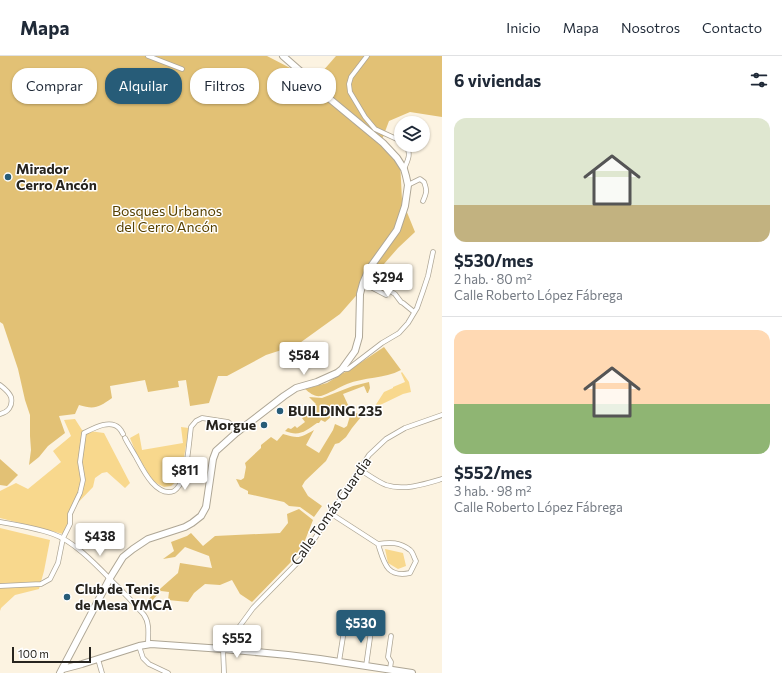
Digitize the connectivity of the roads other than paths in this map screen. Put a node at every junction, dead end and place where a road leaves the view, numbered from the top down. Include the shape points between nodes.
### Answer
1 (148, 56) edge
2 (283, 56) edge
3 (367, 56) edge
4 (179, 68) edge
5 (394, 138) edge
6 (408, 152) edge
7 (404, 168) junction
8 (408, 185) junction
9 (424, 201) dead end
10 (433, 252) dead end
11 (364, 280) junction
12 (386, 296) dead end
13 (414, 312) junction
14 (342, 369) junction
15 (0, 385) edge
16 (0, 414) edge
17 (442, 415) edge
18 (236, 433) junction
19 (359, 469) junction
20 (442, 479) edge
21 (330, 513) junction
22 (0, 522) edge
23 (63, 538) junction
24 (378, 544) junction
25 (110, 578) junction
26 (0, 586) edge
27 (346, 618) dead end
28 (372, 624) dead end
29 (391, 636) dead end
30 (148, 644) junction
31 (139, 646) junction
32 (223, 649) junction
33 (98, 659) junction
34 (339, 662) junction
35 (366, 666) junction
36 (377, 670) edge
37 (390, 670) junction
38 (61, 672) edge
39 (399, 672) edge
40 (102, 673) edge
41 (168, 673) edge
42 (224, 673) edge
43 (412, 673) edge

1 - 4 street
2 - 7 street via 383,143
3 - 5 street via 351,77 350,92 375,129
6 - 7 street via 409,158
7 - 8 street
8 - 9 street via 420,179 424,182
8 - 11 street via 405,206 397,230
10 - 13 street via 428,276
11 - 12 street
11 - 13 street via 395,294
11 - 14 street via 360,294 359,337 355,352
13 - 14 street via 399,333 348,370
14 - 18 street via 317,382 296,388
15 - 16 street via 10,396 11,402 6,413
17 - 19 street, Calle Tomás Guardia via 405,428 386,439
18 - 23 street via 228,422 202,418 196,421 191,427 184,477 178,488 168,492 160,489 146,475 119,428 107,424 84,433 80,462 83,480 70,514 70,524
18 - 25 street via 216,451 213,458 206,507 201,516 185,527 148,539 132,549 123,557
19 - 20 street via 386,485 399,487 410,487
19 - 21 street, Calle Tomás Guardia
21 - 24 street
21 - 32 street, Calle Tomás Guardia via 302,558 254,608
22 - 23 street via 38,529
23 - 25 street
23 - 26 street via 58,564 50,579 41,584
24 - 24 street via 385,565 390,571 401,575 410,573 416,561 411,550 400,544
25 - 30 street via 144,615 149,631
25 - 38 street
27 - 34 street
28 - 35 street
29 - 37 street via 388,657 391,662
30 - 31 street
30 - 32 street
31 - 33 street
31 - 41 street via 143,658 149,664
32 - 34 street
32 - 42 street
33 - 38 street
33 - 40 street
34 - 35 street
35 - 36 street
36 - 37 street
37 - 39 street
39 - 43 street

